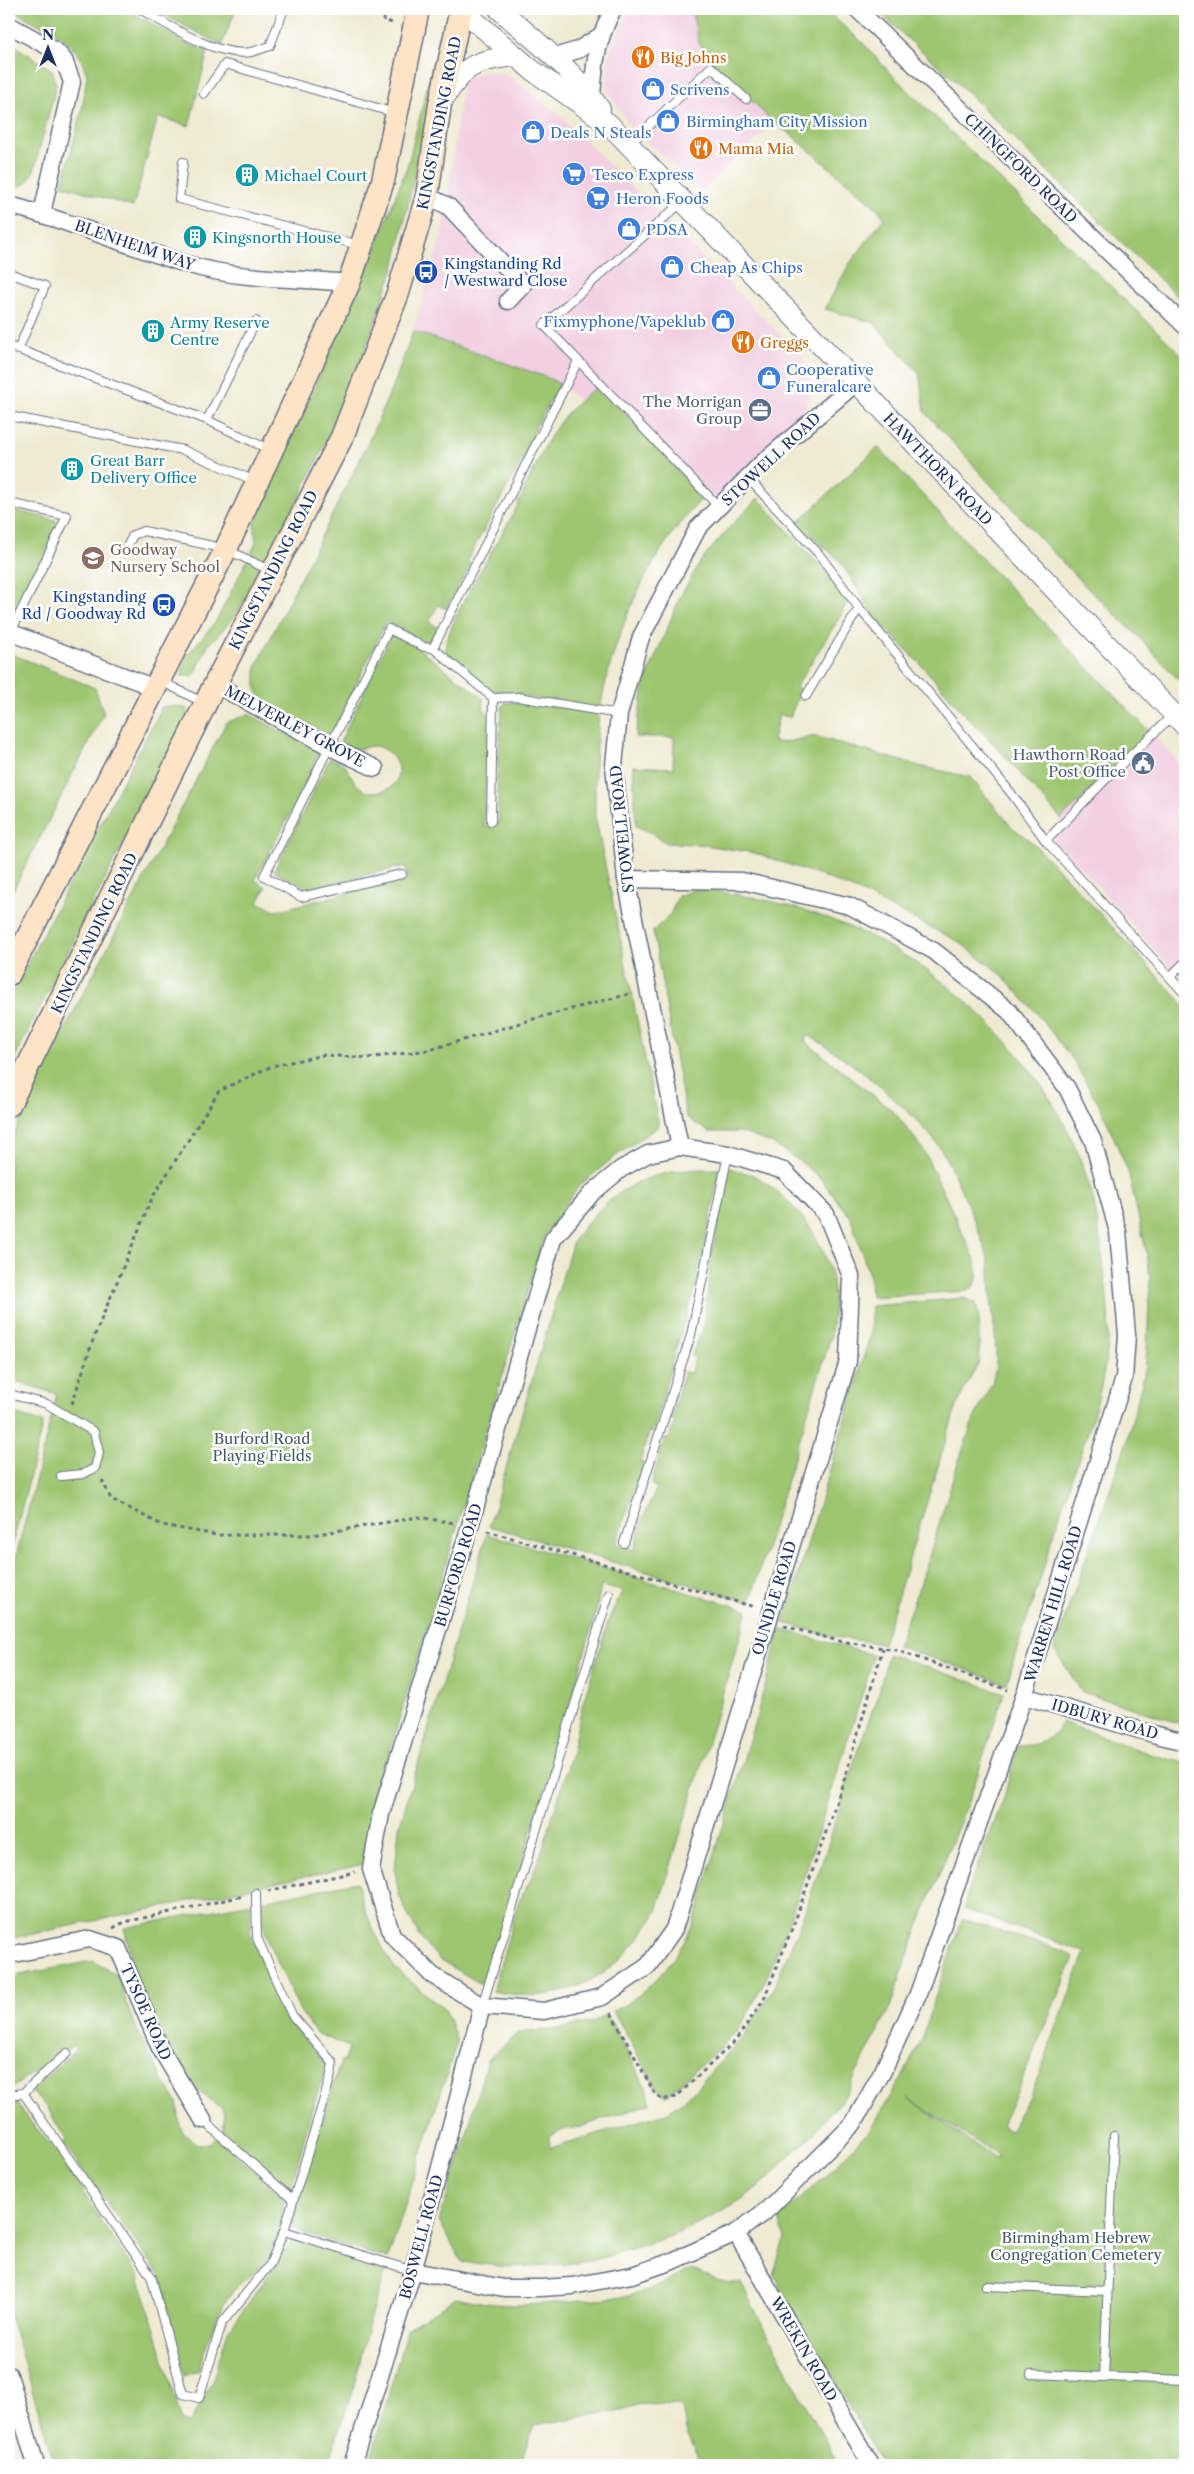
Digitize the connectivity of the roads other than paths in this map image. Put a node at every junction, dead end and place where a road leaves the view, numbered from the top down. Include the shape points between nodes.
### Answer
1 (140, 9) edge
2 (284, 9) edge
3 (418, 9) edge
4 (461, 9) edge
5 (499, 9) edge
6 (613, 9) edge
7 (857, 9) edge
8 (9, 26) edge
9 (600, 36) junction
10 (516, 56) junction
11 (554, 57) junction
12 (204, 94) dead end
13 (746, 99) dead end
14 (586, 100) junction
15 (440, 104) junction
16 (397, 114) junction
17 (630, 144) junction
18 (183, 162) dead end
19 (427, 196) junction
20 (683, 201) junction
21 (9, 205) edge
22 (42, 214) junction
23 (361, 245) junction
24 (9, 273) edge
25 (348, 283) junction
26 (508, 301) dead end
27 (256, 321) dead end
28 (1185, 326) edge
29 (9, 346) edge
30 (18, 350) junction
31 (578, 360) junction
32 (856, 383) junction
33 (9, 416) edge
34 (207, 420) junction
35 (271, 451) junction
36 (748, 478) junction
37 (257, 482) junction
38 (9, 503) edge
39 (720, 507) junction
40 (226, 549) junction
41 (125, 551) dead end
42 (273, 571) junction
43 (859, 608) junction
44 (9, 633) edge
45 (433, 648) junction
46 (158, 685) junction
47 (210, 694) junction
48 (806, 696) dead end
49 (493, 698) junction
50 (619, 714) junction
51 (1180, 720) edge
52 (330, 747) junction
53 (375, 768) dead end
54 (491, 820) dead end
55 (1046, 841) junction
56 (402, 874) dead end
57 (626, 879) junction
58 (1185, 962) edge
59 (9, 974) edge
60 (1170, 977) junction
61 (1185, 994) edge
62 (9, 1105) edge
63 (680, 1147) junction
64 (728, 1154) junction
65 (9, 1394) edge
66 (61, 1476) dead end
67 (624, 1543) dead end
68 (609, 1594) dead end
69 (1024, 1696) junction
70 (1185, 1742) edge
71 (256, 1893) road end
72 (9, 1956) edge
73 (482, 2006) junction
74 (67, 2053) dead end
75 (23, 2093) junction
76 (9, 2095) edge
77 (203, 2120) joint
78 (1114, 2136) dead end
79 (292, 2199) junction
80 (284, 2231) junction
81 (736, 2233) junction
82 (413, 2271) junction
83 (986, 2286) dead end
84 (1107, 2291) junction
85 (1031, 2374) dead end
86 (9, 2375) edge
87 (1104, 2377) junction
88 (1185, 2380) edge
89 (36, 2465) edge
90 (352, 2465) edge
91 (871, 2465) edge

1 - 2 lane via 204,42 229,51 250,52 270,46
3 - 16 main road
4 - 10 street, HAWTHORN ROAD
4 - 15 main road, KINGSTANDING ROAD
5 - 11 street, HAWTHORN ROAD
6 - 9 street
7 - 28 street, CHINGFORD ROAD
8 - 22 street via 56,51 64,60 72,82
9 - 11 street via 578,50
9 - 14 street
10 - 14 street, HAWTHORN ROAD
10 - 15 street via 481,61 466,69
11 - 14 street, HAWTHORN ROAD
12 - 16 lane via 225,64
13 - 17 lane via 711,67
14 - 17 street, HAWTHORN ROAD
15 - 19 main road, KINGSTANDING ROAD
16 - 23 main road via 383,181
17 - 20 street, HAWTHORN ROAD
18 - 23 lane via 179,199
19 - 26 street via 448,206 523,284
19 - 42 main road, KINGSTANDING ROAD via 398,293 342,437
20 - 31 lane via 544,325
20 - 32 street, HAWTHORN ROAD
21 - 22 street, BLENHEIM WAY
22 - 25 street, BLENHEIM WAY via 191,266 269,279
23 - 25 main road
24 - 30 lane via 45,286
25 - 35 main road
27 - 34 lane
29 - 30 lane
30 - 34 lane
31 - 39 lane
31 - 45 lane
32 - 36 street, STOWELL ROAD
32 - 51 street, HAWTHORN ROAD
33 - 37 lane via 176,448
34 - 35 lane
35 - 37 main road
36 - 39 street, STOWELL ROAD
36 - 43 lane via 818,553
37 - 40 main road
38 - 44 lane via 67,516
39 - 50 street, STOWELL ROAD via 698,528 641,637
40 - 41 lane via 144,531 133,535
40 - 42 lane
40 - 46 main road
42 - 47 main road, KINGSTANDING ROAD
43 - 48 lane
43 - 55 lane via 1011,793
44 - 46 street
45 - 49 lane
45 - 52 lane via 424,647 389,629
46 - 47 lane
46 - 59 main road
47 - 52 street, MELVERLEY GROVE
47 - 62 main road, KINGSTANDING ROAD
49 - 50 lane via 518,697
49 - 54 lane
50 - 57 street, STOWELL ROAD via 614,766
51 - 55 lane via 1110,775
52 - 53 street, MELVERLEY GROVE
52 - 56 lane via 264,876 301,897
55 - 60 lane
57 - 63 street, STOWELL ROAD
57 - 69 street, WARREN HILL ROAD via 742,881 850,906 934,951 1009,1011 1067,1088 1093,1141 1118,1232 1127,1335 1124,1378
58 - 60 lane
60 - 61 lane
63 - 64 street, OUNDLE ROAD
63 - 73 street, BURFORD ROAD via 648,1154 621,1168 592,1193 554,1239 381,1814 371,1869 392,1935 432,1974
64 - 67 lane via 692,1335
64 - 73 street, OUNDLE ROAD via 784,1171 826,1214 851,1276 848,1361 674,1929 648,1966 602,1997 544,2011
65 - 66 lane via 48,1404 94,1432 100,1453 95,1468 83,1474
68 - 73 lane
69 - 70 street, IDBURY ROAD
69 - 81 street, WARREN HILL ROAD via 918,1994 883,2071 853,2124 768,2208
71 - 79 lane via 257,1938 292,2015 333,2064
72 - 77 street, TYSOE ROAD via 90,1939 118,1948 160,2048
73 - 82 street, BOSWELL ROAD
74 - 75 lane
75 - 76 lane
75 - 80 lane via 151,2276 183,2394 199,2398 222,2322 270,2264
77 - 79 lane
78 - 84 lane
79 - 80 lane
80 - 82 lane
81 - 82 street, WARREN HILL ROAD via 632,2275 572,2286 504,2288
81 - 91 street, WREKIN ROAD
82 - 90 street, BOSWELL ROAD
83 - 84 lane
84 - 87 lane
85 - 87 lane
86 - 89 street
87 - 88 lane

